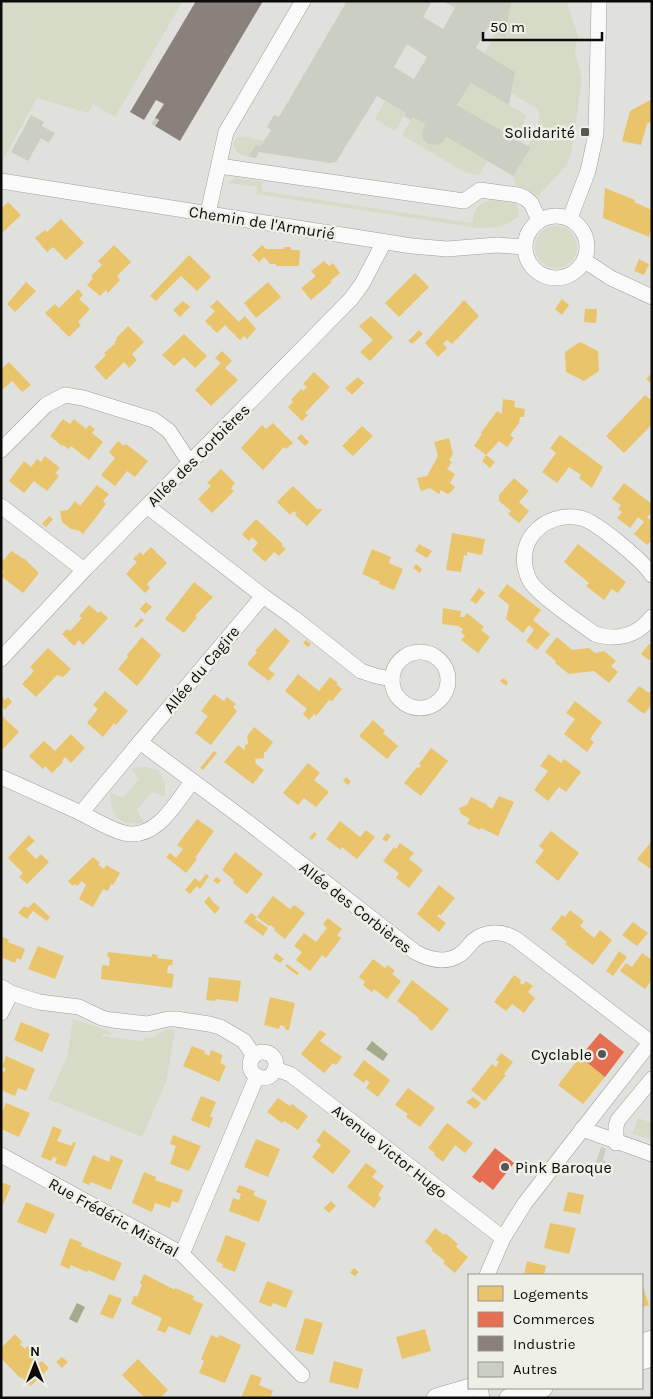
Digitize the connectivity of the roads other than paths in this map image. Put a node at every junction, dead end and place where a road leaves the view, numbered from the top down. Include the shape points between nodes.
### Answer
1 (302, 1) edge
2 (599, 1) edge
3 (218, 166) junction
4 (1, 181) edge
5 (208, 213) junction
6 (570, 218) junction
7 (539, 220) junction
8 (384, 242) junction
9 (524, 247) junction
10 (584, 261) junction
11 (652, 297) edge
12 (1, 450) edge
13 (190, 463) junction
14 (1, 506) edge
15 (147, 506) junction
16 (84, 570) junction
17 (652, 575) edge
18 (262, 596) junction
19 (652, 618) edge
20 (1, 659) edge
21 (392, 679) dead end
22 (140, 742) junction
23 (1, 777) edge
24 (192, 782) junction
25 (81, 813) junction
26 (6, 990) edge
27 (1, 1013) edge
28 (651, 1041) edge
29 (254, 1056) junction
30 (635, 1062) junction
31 (275, 1069) junction
32 (652, 1074) edge
33 (257, 1076) junction
34 (652, 1079) edge
35 (582, 1129) junction
36 (616, 1142) junction
37 (652, 1154) edge
38 (1, 1155) edge
39 (503, 1238) junction
40 (182, 1254) junction
41 (487, 1274) edge
42 (302, 1375) dead end
43 (468, 1389) edge
44 (540, 1389) edge
45 (436, 1398) edge
46 (509, 1398) edge

1 - 3 street via 226,132
2 - 6 street via 596,134 588,171
3 - 5 street
3 - 7 street via 464,201 480,190 518,195 531,203
4 - 5 street, Chemin de l'Armurié
5 - 8 street, Chemin de l'Armurié
6 - 7 street via 560,215
6 - 10 street via 586,237 588,249
7 - 9 street via 528,231
8 - 9 street, Chemin de l'Armurié via 447,249 497,245
8 - 13 street, Allée des Corbières via 351,299
9 - 10 street via 531,267 549,278 570,276
10 - 11 street
12 - 13 street via 46,405 64,395 154,420 169,431
13 - 15 street, Allée des Corbières
14 - 16 street
15 - 16 street, Allée des Corbières
15 - 18 street
16 - 20 street, Allée des Corbières
17 - 19 street via 637,558 584,519 563,517 543,523 530,537 527,546 527,573 535,587 595,634 626,636 637,632
18 - 21 street via 361,671
18 - 22 street, Allée du Cagire
22 - 24 street, Allée des Corbières
22 - 25 street
23 - 25 street
24 - 25 street via 157,825 146,832 123,833
24 - 28 street, Allée des Corbières via 415,952 433,960 451,958 480,936 508,934
26 - 27 street
26 - 29 street via 39,1002 79,1007 112,1020 147,1024 176,1019 209,1024 244,1041
28 - 30 street
29 - 31 street via 268,1053 275,1060
29 - 33 street via 250,1064
30 - 32 street
30 - 35 street
31 - 33 street via 268,1077
31 - 39 street, Avenue Victor Hugo via 290,1074
33 - 40 street
34 - 36 street via 618,1120
35 - 36 street
35 - 39 street via 525,1203
36 - 37 street
38 - 40 street, Rue Frédéric Mistral
39 - 41 street
40 - 42 street, Rue Frédéric Mistral
43 - 45 main road
44 - 46 main road

